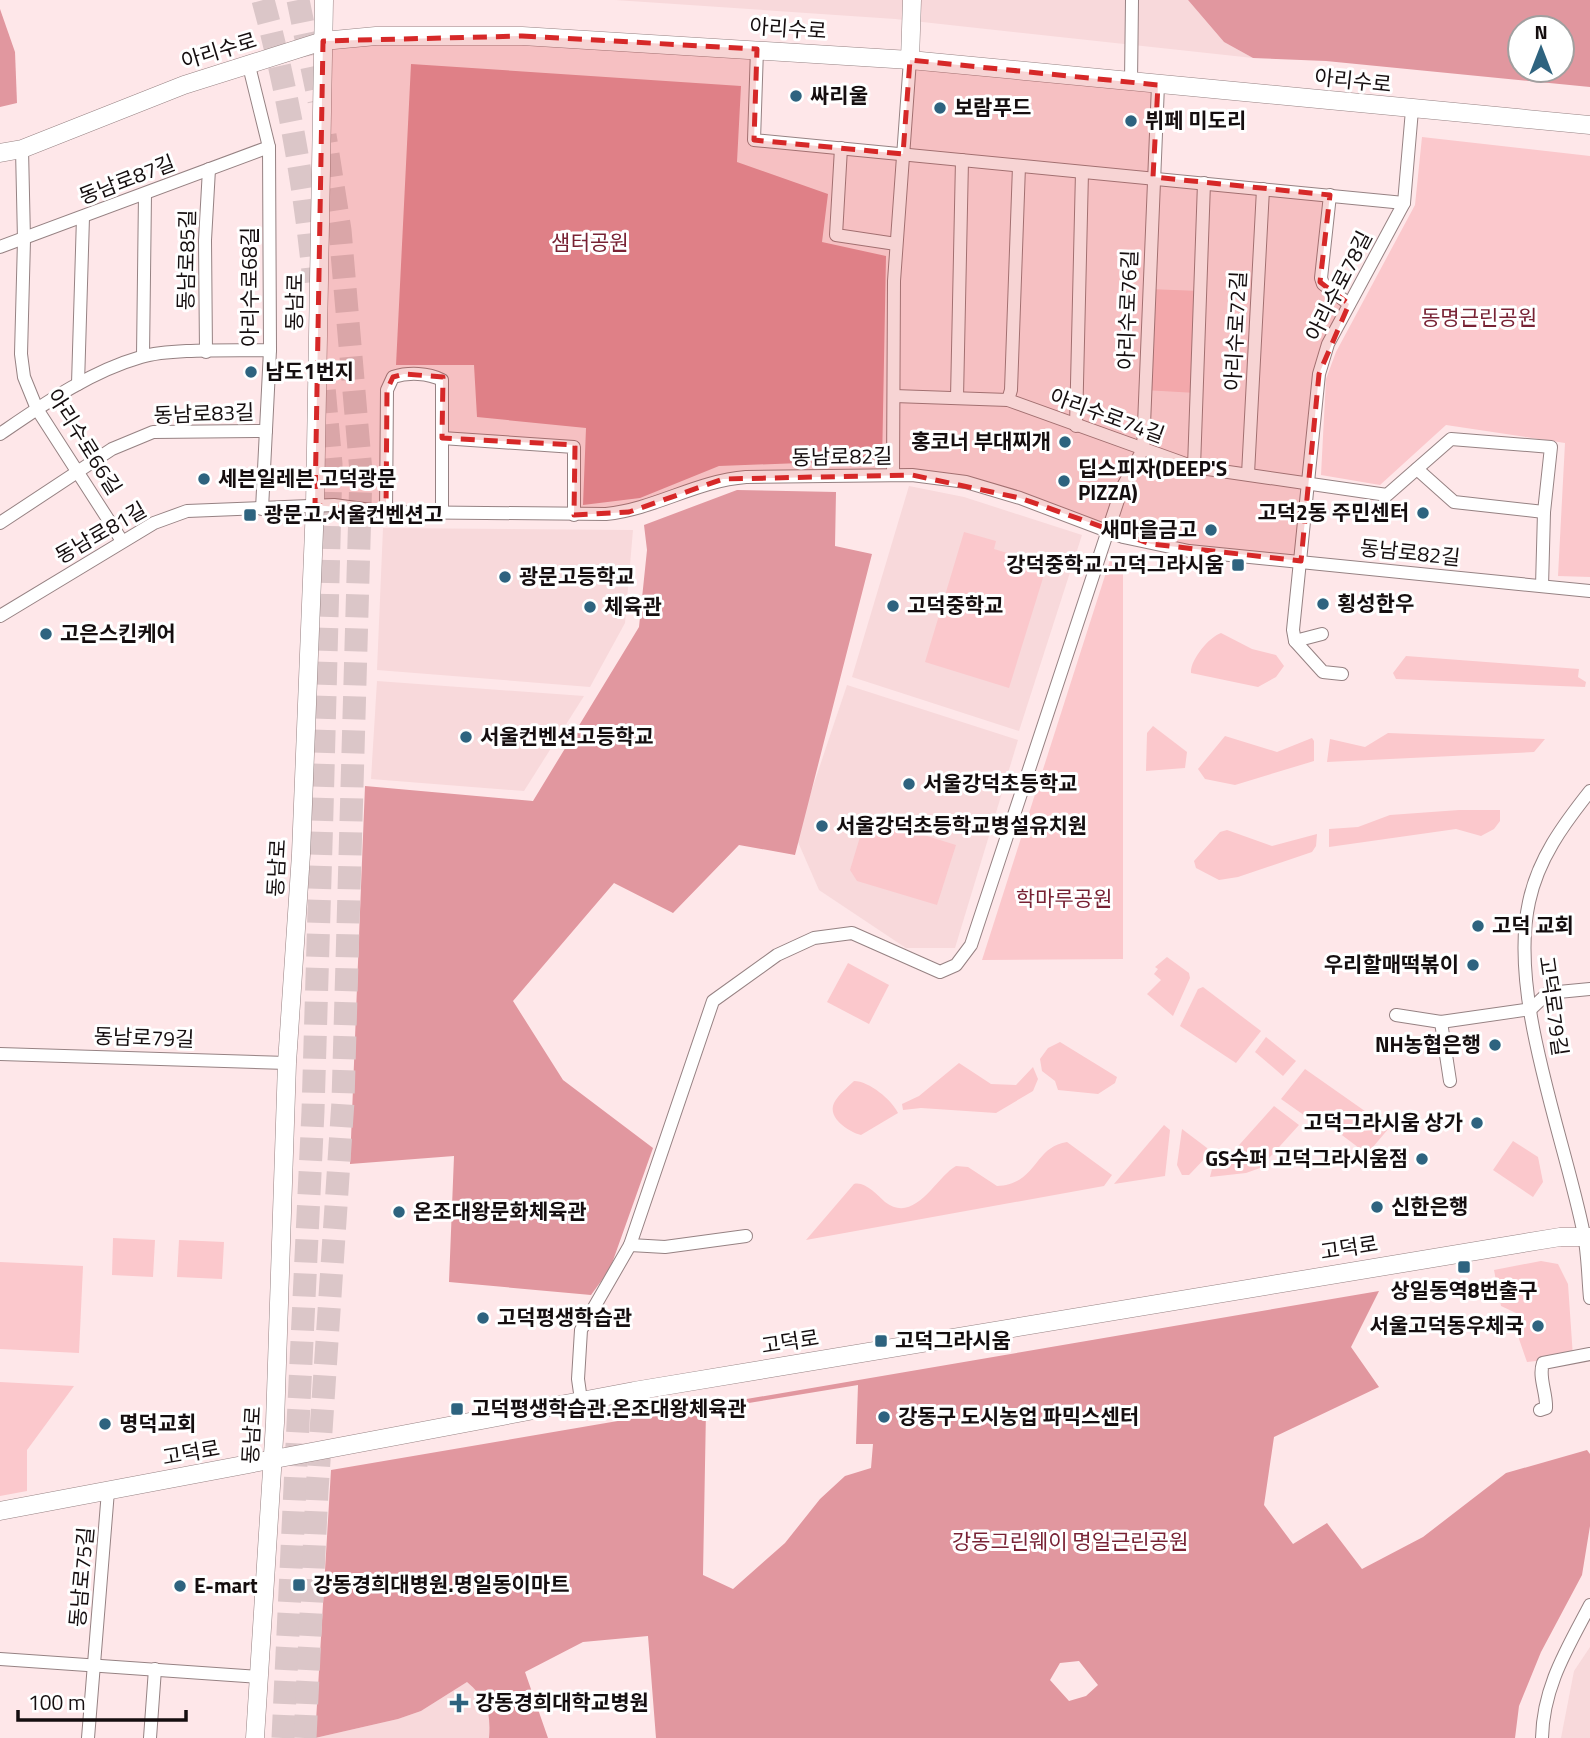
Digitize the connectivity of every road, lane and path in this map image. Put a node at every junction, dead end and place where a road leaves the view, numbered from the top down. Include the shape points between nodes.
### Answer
1 (324, 0) edge
2 (912, 0) edge
3 (1132, 0) edge
4 (323, 41) junction
5 (757, 49) junction
6 (910, 60) junction
7 (250, 66) junction
8 (1131, 81) junction
9 (1158, 85) junction
10 (1412, 110) junction
11 (1590, 125) edge
12 (269, 147) junction
13 (841, 148) junction
14 (22, 149) junction
15 (0, 153) edge
16 (903, 155) junction
17 (962, 160) junction
18 (1020, 166) junction
19 (209, 169) junction
20 (1082, 172) junction
21 (1153, 177) junction
22 (1204, 183) junction
23 (1263, 189) junction
24 (145, 194) junction
25 (1330, 195) junction
26 (1404, 202) junction
27 (83, 217) junction
28 (24, 240) junction
29 (896, 244) junction
30 (0, 247) edge
31 (1349, 304) junction
32 (270, 350) junction
33 (206, 352) junction
34 (143, 356) junction
35 (78, 384) junction
36 (894, 396) junction
37 (957, 398) junction
38 (1008, 400) junction
39 (37, 409) junction
40 (1076, 426) junction
41 (266, 431) junction
42 (0, 435) edge
43 (442, 438) junction
44 (1143, 449) junction
45 (1194, 467) junction
46 (1417, 469) junction
47 (79, 470) junction
48 (1248, 474) junction
49 (893, 475) junction
50 (1307, 483) junction
51 (315, 505) junction
52 (262, 509) junction
53 (386, 512) junction
54 (1544, 512) junction
55 (442, 513) junction
56 (574, 515) junction
57 (0, 523) edge
58 (1108, 530) junction
59 (122, 541) junction
60 (1301, 561) junction
61 (1542, 586) junction
62 (1590, 591) edge
63 (0, 616) edge
64 (1322, 634) dead end
65 (1295, 640) junction
66 (1342, 674) dead end
67 (1590, 792) edge
68 (1590, 989) edge
69 (1531, 1009) junction
70 (1396, 1015) dead end
71 (1441, 1022) junction
72 (0, 1054) edge
73 (287, 1063) junction
74 (1450, 1081) dead end
75 (746, 1236) dead end
76 (1587, 1238) edge
77 (630, 1245) junction
78 (1590, 1298) edge
79 (1590, 1354) edge
80 (581, 1401) junction
81 (1540, 1410) dead end
82 (273, 1460) junction
83 (108, 1491) junction
84 (0, 1511) edge
85 (1590, 1605) edge
86 (0, 1659) edge
87 (94, 1665) junction
88 (155, 1669) junction
89 (259, 1677) junction
90 (88, 1738) edge
91 (150, 1738) edge
92 (255, 1738) edge
93 (1542, 1738) edge

1 - 4 main road, 동남로
2 - 6 main road
3 - 8 street
4 - 5 main road, 아리수로 via 376,36 522,36
4 - 7 main road, 아리수로
4 - 51 main road, 동남로
5 - 6 main road, 아리수로
5 - 13 street via 754,140
6 - 8 main road, 아리수로
6 - 16 street
7 - 12 street, 아리수로68길
7 - 14 main road, 아리수로 via 184,85
8 - 9 main road, 아리수로
9 - 10 main road, 아리수로
9 - 21 street, 아리수로76길
10 - 11 main road, 아리수로
10 - 26 street, 아리수로78길
12 - 19 street, 동남로87길
12 - 32 street, 아리수로68길
13 - 16 street
13 - 29 street via 836,235
14 - 15 main road, 아리수로
14 - 28 street, 아리수로66길
16 - 17 street
16 - 29 street
17 - 18 street
17 - 37 street
18 - 20 street
18 - 38 street
19 - 24 street, 동남로87길
19 - 33 street, 동남로85길
20 - 21 street
20 - 40 street
21 - 22 street
21 - 44 street, 아리수로76길
22 - 23 street
22 - 45 street, 아리수로72길
23 - 25 street
23 - 48 street, 아리수로72길
24 - 27 street, 동남로87길
24 - 34 street, 동남로85길
25 - 26 street
25 - 31 street via 1321,278
26 - 31 street, 아리수로78길
27 - 28 street, 동남로87길
27 - 35 street
28 - 30 street, 동남로87길
28 - 39 street, 아리수로66길 via 21,354 24,377
29 - 36 street
31 - 50 street, 아리수로78길 via 1328,344 1319,374
32 - 33 street
32 - 41 street, 아리수로68길
33 - 34 street
34 - 35 street
35 - 39 street
36 - 37 street, 아리수로74길
36 - 49 street
37 - 38 street, 아리수로74길
38 - 40 street, 아리수로74길
39 - 42 street
39 - 47 street, 아리수로66길
40 - 44 street, 아리수로74길
41 - 47 street, 동남로83길 via 153,432 112,449
41 - 52 street, 아리수로68길
43 - 53 street via 442,380 404,374 393,377 387,390
43 - 55 street
43 - 56 street via 574,447
44 - 45 street, 아리수로74길
44 - 58 street, 아리수로76길 via 1122,488
45 - 48 street, 아리수로74길
46 - 50 street via 1387,495
46 - 54 street via 1454,502
46 - 54 street via 1451,439 1551,447
47 - 57 street, 동남로83길
47 - 59 street, 아리수로66길
48 - 50 street, 아리수로74길
49 - 56 street, 동남로82길 via 723,479 629,512
49 - 58 street, 동남로82길 via 966,482
50 - 60 street, 아리수로78길
51 - 52 street, 동남로81길
51 - 53 street, 동남로82길
51 - 73 main road, 동남로
52 - 59 street, 동남로81길 via 187,511
53 - 55 street, 동남로82길
54 - 61 street
55 - 56 street, 동남로82길
58 - 60 street, 동남로82길 via 1189,551
58 - 77 street via 971,945 956,965 940,972 852,933 814,938 777,955 713,1002
59 - 63 street, 동남로81길
60 - 61 street, 동남로82길
60 - 65 street, 아리수로78길
61 - 62 street, 동남로82길
64 - 65 street
65 - 66 street via 1323,672
67 - 69 street, 고덕로79길 via 1548,847 1529,902 1524,954
68 - 69 street via 1548,993
69 - 71 street
69 - 76 street, 고덕로79길
70 - 71 street
71 - 74 street
72 - 73 street, 동남로79길
73 - 82 main road, 동남로
75 - 77 street via 665,1247
76 - 78 street, 고덕로79길
76 - 80 main road, 고덕로 via 1560,1237 1335,1273
77 - 80 street via 581,1330
79 - 81 street via 1543,1363 1546,1408
80 - 82 main road, 고덕로
82 - 83 main road, 고덕로
82 - 89 main road, 동남로
83 - 84 main road, 고덕로
83 - 87 street, 동남로75길
85 - 93 street via 1548,1690
86 - 87 street
87 - 88 street
87 - 90 street, 동남로75길
88 - 89 street
88 - 91 street
89 - 92 main road, 동남로

